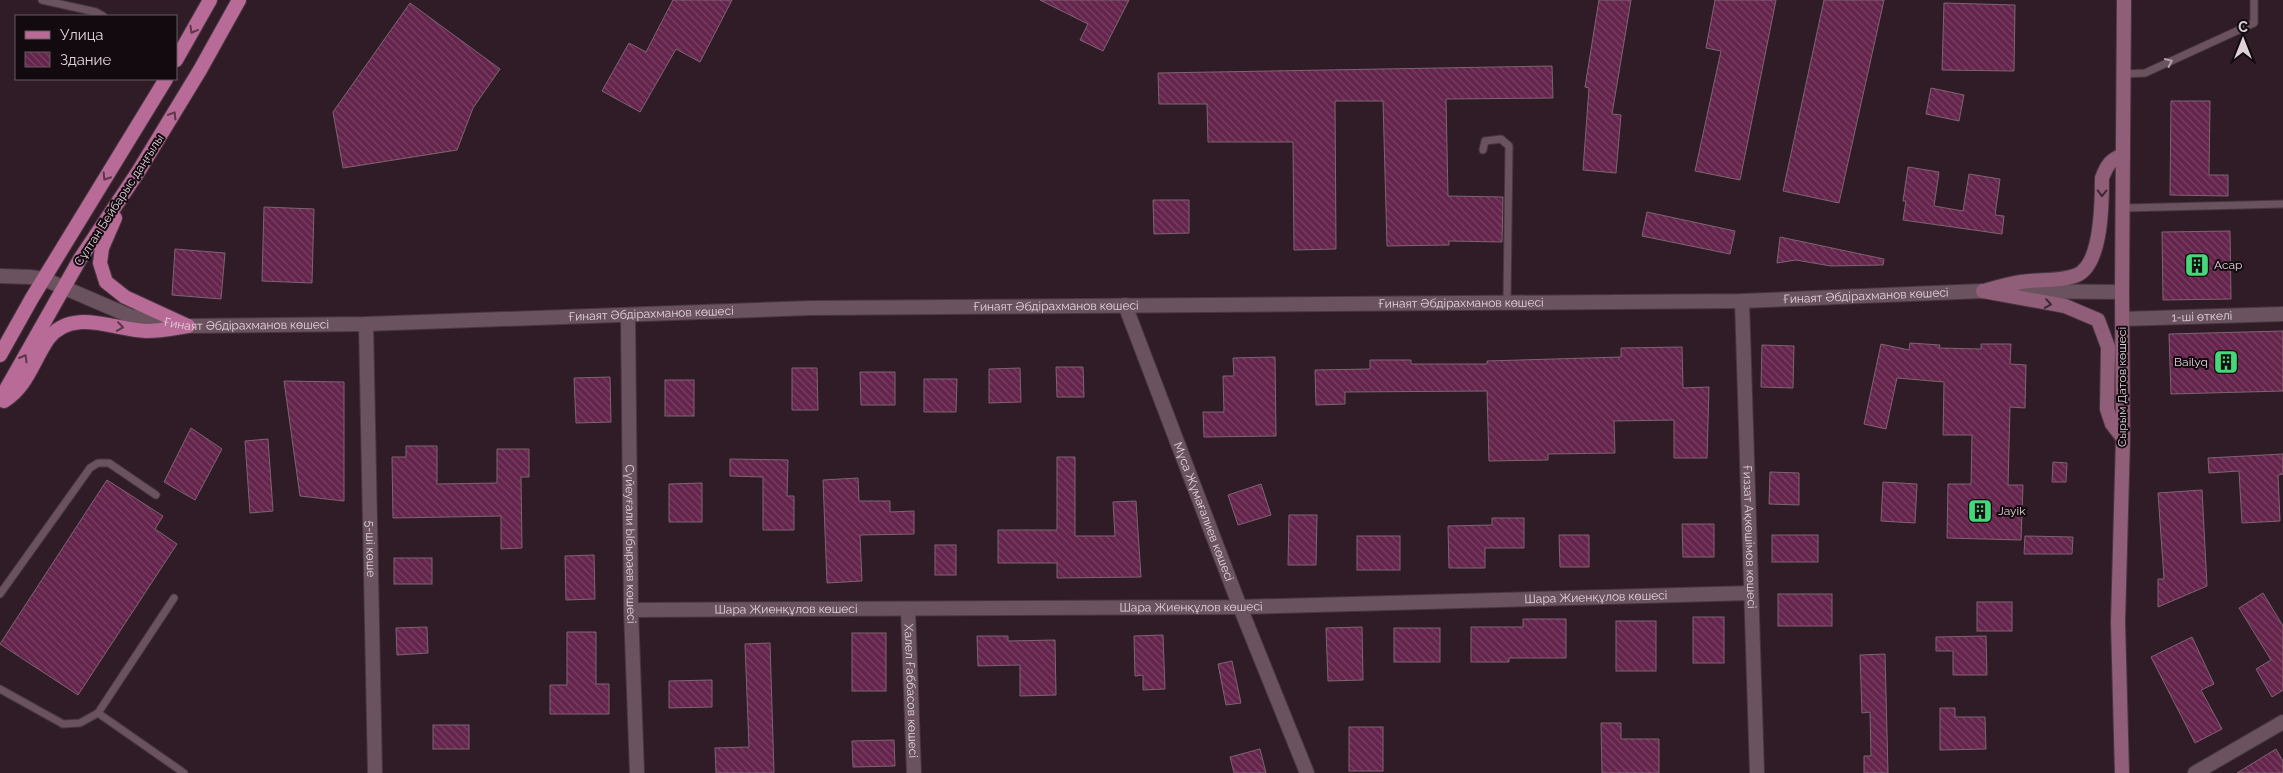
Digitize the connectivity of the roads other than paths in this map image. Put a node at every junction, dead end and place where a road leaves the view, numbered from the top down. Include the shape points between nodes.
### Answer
1 (42, 0) edge
2 (210, 0) edge
3 (239, 0) edge
4 (2124, 0) edge
5 (2254, 0) edge
6 (101, 15) edge
7 (178, 57) edge
8 (2122, 74) junction
9 (165, 80) edge
10 (1483, 150) dead end
11 (2123, 154) junction
12 (126, 189) junction
13 (2283, 204) edge
14 (2124, 208) junction
15 (0, 276) edge
16 (44, 279) junction
17 (64, 289) junction
18 (1982, 292) junction
19 (2122, 292) junction
20 (1742, 301) junction
21 (1507, 302) junction
22 (1125, 305) junction
23 (2283, 314) edge
24 (628, 315) junction
25 (2122, 319) junction
26 (366, 324) junction
27 (188, 326) junction
28 (0, 355) edge
29 (0, 402) edge
30 (2123, 438) junction
31 (156, 495) dead end
32 (1751, 593) junction
33 (0, 594) edge
34 (174, 598) dead end
35 (1240, 607) junction
36 (631, 610) junction
37 (908, 610) junction
38 (0, 689) edge
39 (98, 714) junction
40 (2283, 722) edge
41 (184, 773) edge
42 (375, 773) edge
43 (637, 773) edge
44 (914, 773) edge
45 (1307, 773) edge
46 (1756, 773) edge
47 (2122, 773) edge
48 (2195, 773) edge

1 - 6 lane
2 -> 7 main road
12 -> 3 main road, Сұлтан Бейбарыс даңғылы
4 - 8 main road, Сырым Датов көшесі
8 -> 5 lane via 2145,73 2254,23
8 - 11 main road, Сырым Датов көшесі
9 -> 16 main road, Сұлтан Бейбарыс даңғылы
10 - 21 lane via 1485,141 1501,139 1509,146
11 - 14 main road, Сырым Датов көшесі
11 -> 18 main road via 2110,160 2105,169 2097,242 2090,262 2079,274 2020,282
12 - 17 main road, Сұлтан Бейбарыс даңғылы
12 - 27 main road via 102,248 102,275 125,297
13 - 14 lane
14 - 19 main road, Сырым Датов көшесі
15 - 16 street, Ғинаят Әбдірахманов көшесі
16 - 17 street, Ғинаят Әбдірахманов көшесі
16 - 28 main road, Сұлтан Бейбарыс даңғылы
17 - 27 street, Ғинаят Әбдірахманов көшесі via 130,316
29 -> 17 main road, Сұлтан Бейбарыс даңғылы
18 - 19 street, Ғинаят Әбдірахманов көшесі
18 - 20 street, Ғинаят Әбдірахманов көшесі
18 -> 30 main road via 2065,306 2098,320 2108,347 2107,409 2112,424
19 - 25 main road, Сырым Датов көшесі
20 - 21 street, Ғинаят Әбдірахманов көшесі
20 - 32 street, Ғиззат Ақкөшімов көшесi
21 - 22 street, Ғинаят Әбдірахманов көшесі
22 - 24 street, Ғинаят Әбдірахманов көшесі via 810,308
22 - 35 street, Мұса Жұмағалиев көшесі
23 - 25 street, 1-ші өткелі
24 - 26 street, Ғинаят Әбдірахманов көшесі
24 - 36 street, Сүйеуғали Ыбыраев көшесi
25 - 30 main road, Сырым Датов көшесі
26 - 27 street, Ғинаят Әбдірахманов көшесі
26 - 42 street, 5-шi көше
29 -> 27 main road via 11,397 24,383 49,338 65,325 83,321 146,331
30 - 47 main road, Сырым Датов көшесі via 2118,622
31 - 33 lane via 109,463 98,463 90,468
32 - 35 street, Шара Жиенқұлов көшесі
32 - 46 street, Ғиззат Ақкөшімов көшесi
34 - 39 lane
35 - 37 street, Шара Жиенқұлов көшесі
35 - 45 street, Мұса Жұмағалиев көшесі
36 - 37 street, Шара Жиенқұлов көшесі
36 - 43 street, Сүйеуғали Ыбыраев көшесi
37 - 44 street, Халел Ғаббасов көшесі
38 - 39 lane via 63,724 80,723
39 - 41 lane
40 - 48 street

